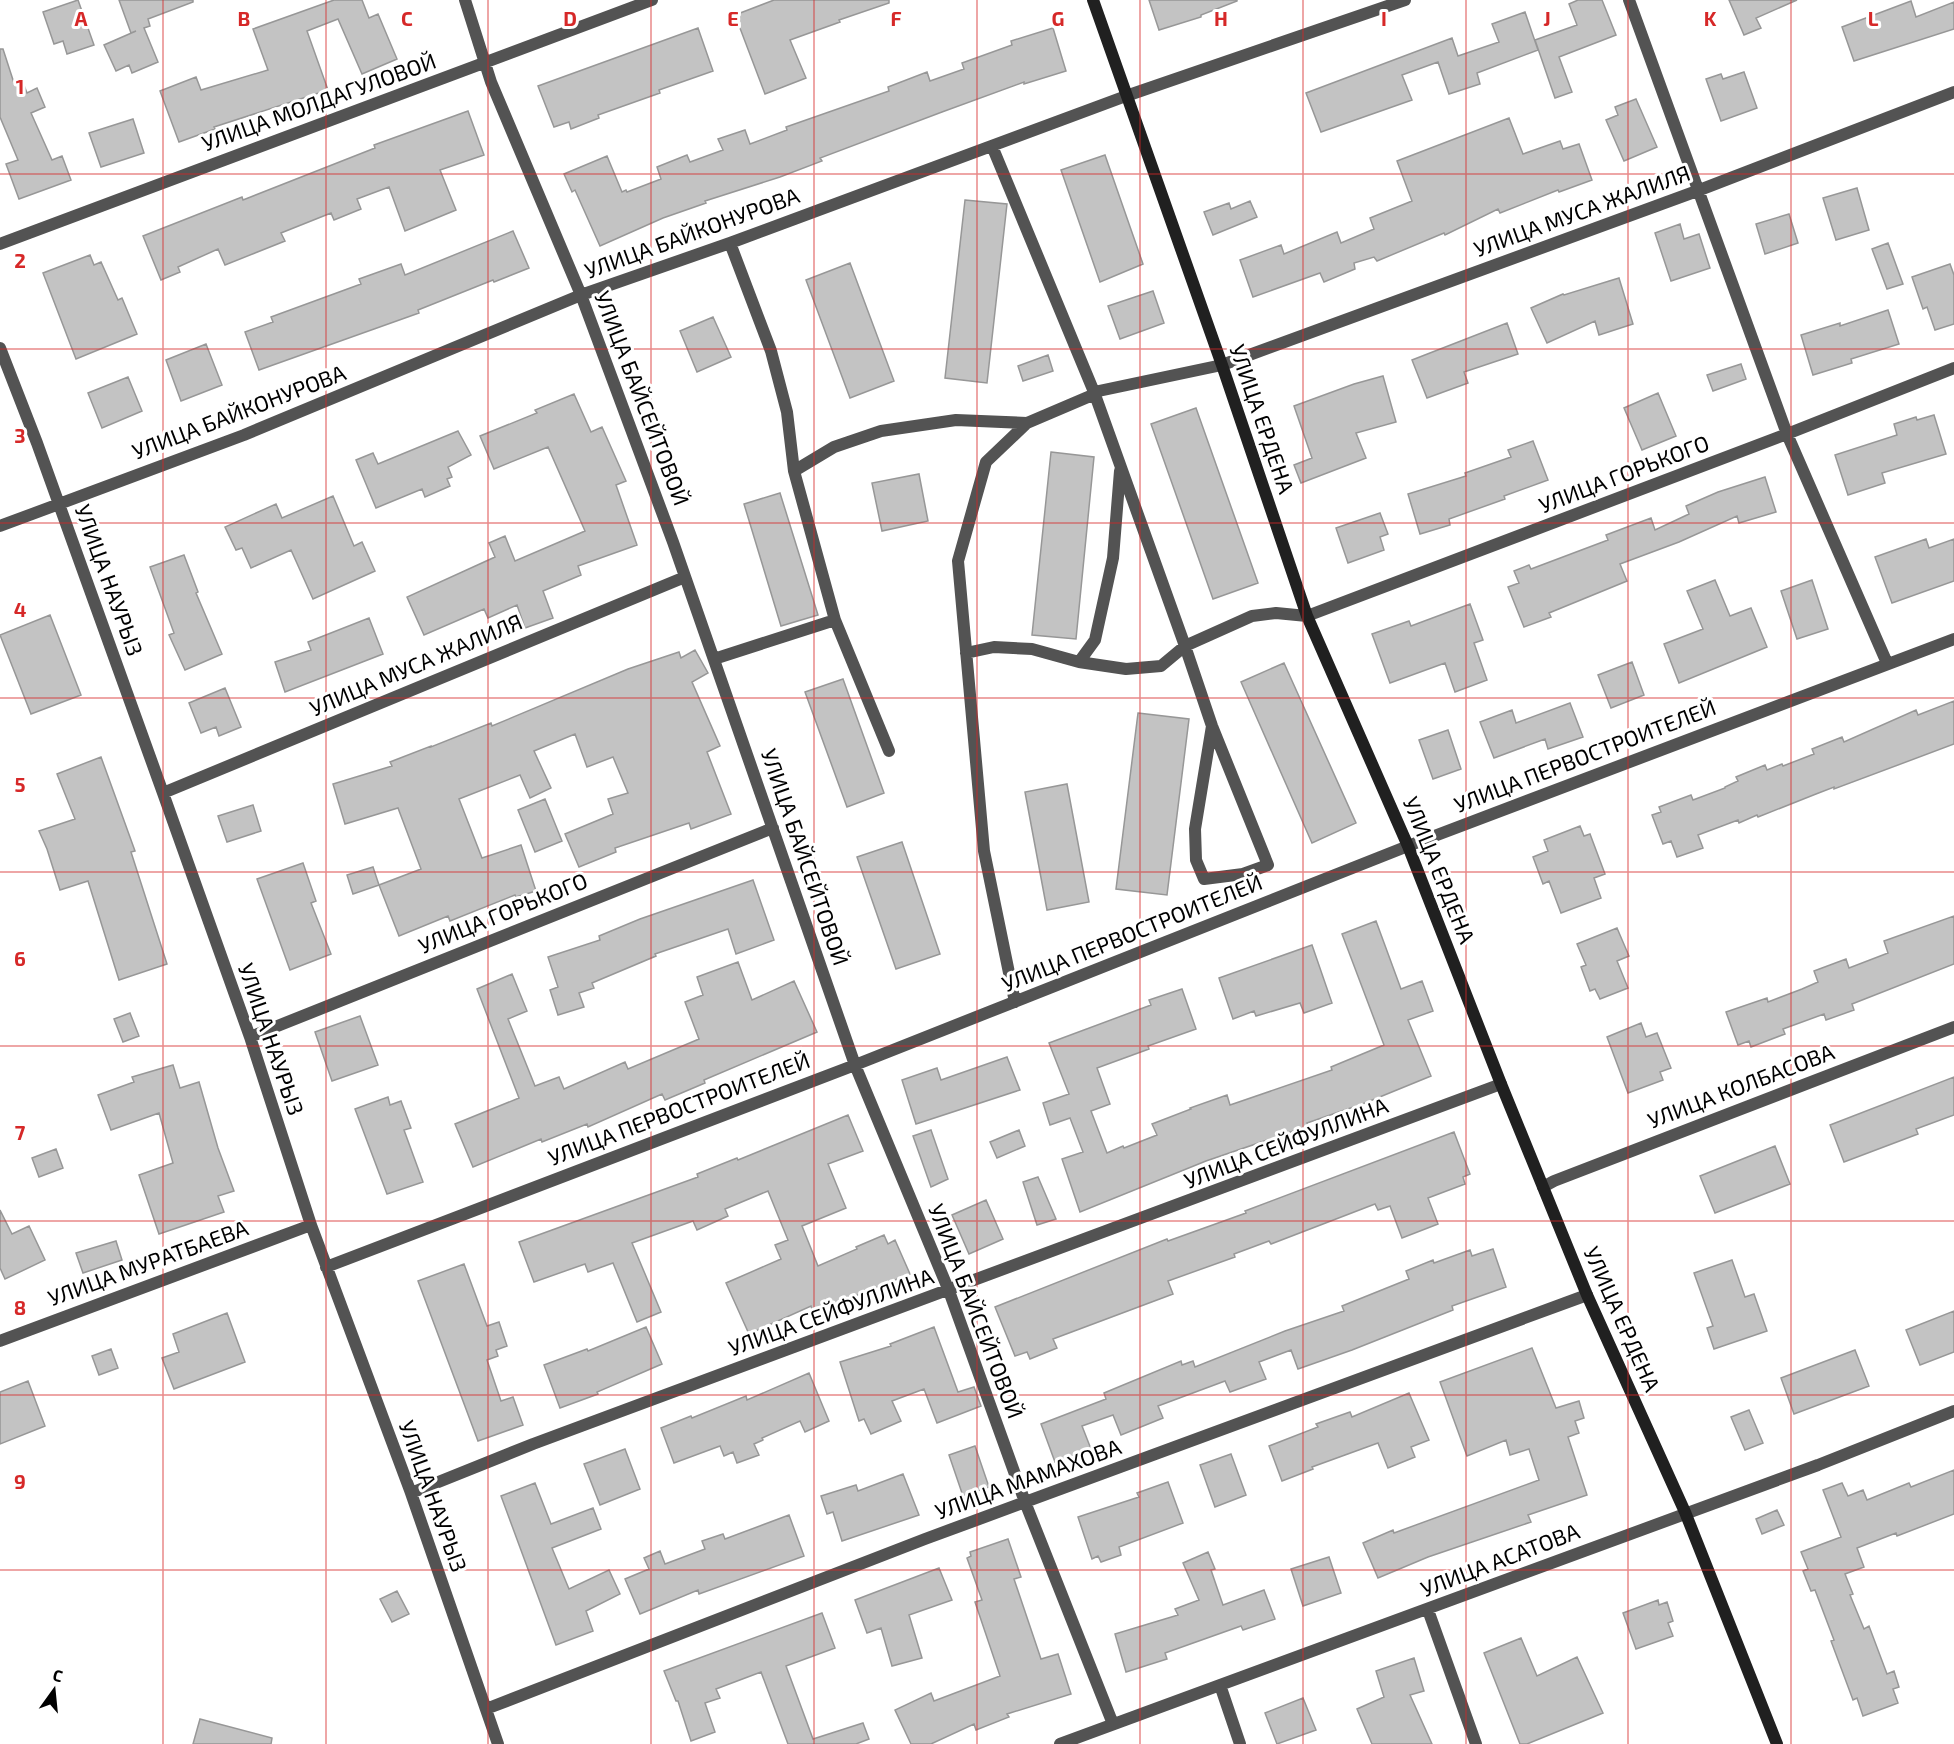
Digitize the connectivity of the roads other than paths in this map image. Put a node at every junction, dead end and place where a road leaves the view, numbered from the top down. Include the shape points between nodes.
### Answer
1 (465, 0) edge
2 (652, 0) edge
3 (1092, 0) edge
4 (1405, 0) edge
5 (1629, 0) edge
6 (486, 62) junction
7 (1954, 92) edge
8 (1126, 96) junction
9 (992, 146) junction
10 (1697, 191) junction
11 (730, 243) junction
12 (0, 244) edge
13 (581, 295) junction
14 (0, 348) edge
15 (1222, 365) junction
16 (1954, 368) edge
17 (1095, 393) junction
18 (1027, 423) junction
19 (1787, 434) junction
20 (1121, 466) junction
21 (794, 471) junction
22 (59, 504) junction
23 (0, 526) edge
24 (685, 576) junction
25 (1307, 616) junction
26 (835, 620) junction
27 (1954, 639) edge
28 (1185, 646) junction
29 (966, 653) junction
30 (714, 659) junction
31 (1079, 662) junction
32 (1887, 663) junction
33 (1212, 726) junction
34 (890, 751) dead end
35 (163, 793) junction
36 (772, 828) junction
37 (1408, 846) junction
38 (1015, 1002) junction
39 (1954, 1027) edge
40 (250, 1037) junction
41 (855, 1065) junction
42 (1502, 1084) junction
43 (1543, 1187) junction
44 (311, 1225) junction
45 (326, 1266) junction
46 (949, 1291) junction
47 (1587, 1295) junction
48 (0, 1341) edge
49 (1954, 1411) edge
50 (411, 1493) junction
51 (1025, 1502) junction
52 (1685, 1512) junction
53 (1428, 1610) junction
54 (1220, 1685) junction
55 (486, 1709) junction
56 (1113, 1724) junction
57 (498, 1744) edge
58 (1060, 1744) edge
59 (1240, 1744) edge
60 (1476, 1744) edge
61 (1777, 1744) edge

1 - 6 street, УЛИЦА БАЙСЕЙТОВОЙ
2 - 6 street, УЛИЦА МОЛДАГУЛОВОЙ
3 - 8 street, УЛИЦА ЕРДЕНА
4 - 8 street, УЛИЦА БАЙКОНУРОВА
5 - 10 street
6 - 12 street, УЛИЦА МОЛДАГУЛОВОЙ
6 - 13 street, УЛИЦА БАЙСЕЙТОВОЙ
7 - 10 street, УЛИЦА МУСА ЖАЛИЛЯ
8 - 9 street, УЛИЦА БАЙКОНУРОВА
8 - 15 street, УЛИЦА ЕРДЕНА
9 - 11 street, УЛИЦА БАЙКОНУРОВА
9 - 17 street
10 - 15 street, УЛИЦА МУСА ЖАЛИЛЯ
10 - 19 street
11 - 13 street, УЛИЦА БАЙКОНУРОВА
11 - 21 street via 771,351 787,412
13 - 22 street, УЛИЦА БАЙКОНУРОВА via 244,435
13 - 24 street, УЛИЦА БАЙСЕЙТОВОЙ
14 - 22 street, УЛИЦА НАУРЫЗ
15 - 17 street, УЛИЦА МУСА ЖАЛИЛЯ
15 - 25 street, УЛИЦА ЕРДЕНА
16 - 19 street, УЛИЦА ГОРЬКОГО
17 - 18 street, УЛИЦА МУСА ЖАЛИЛЯ
17 - 20 street
18 - 21 street via 956,420 880,431 834,447
18 - 29 street via 986,462 974,499 958,561
19 - 25 street, УЛИЦА ГОРЬКОГО
19 - 32 street
20 - 28 street
20 - 31 street via 1113,558 1095,640
21 - 26 street
22 - 23 street, УЛИЦА БАЙКОНУРОВА
22 - 35 street, УЛИЦА НАУРЫЗ
24 - 30 street, УЛИЦА БАЙСЕЙТОВОЙ
24 - 35 street, УЛИЦА МУСА ЖАЛИЛЯ
25 - 28 street via 1252,616
25 - 37 street, УЛИЦА ЕРДЕНА
26 - 30 street
26 - 34 street
27 - 32 street, УЛИЦА ПЕРВОСТРОИТЕЛЕЙ
28 - 31 street via 1161,666 1126,669
28 - 33 street
29 - 31 street via 994,647 1032,649
29 - 38 street via 984,851
30 - 36 street, УЛИЦА БАЙСЕЙТОВОЙ
32 - 37 street, УЛИЦА ПЕРВОСТРОИТЕЛЕЙ
33 - 33 street via 1268,865 1243,874 1204,879 1196,860 1195,829
35 - 40 street, УЛИЦА НАУРЫЗ
36 - 40 street, УЛИЦА ГОРЬКОГО
36 - 41 street, УЛИЦА БАЙСЕЙТОВОЙ
37 - 38 street, УЛИЦА ПЕРВОСТРОИТЕЛЕЙ
37 - 42 street, УЛИЦА ЕРДЕНА
38 - 41 street, УЛИЦА ПЕРВОСТРОИТЕЛЕЙ
39 - 43 street, УЛИЦА КОЛБАСОВА
40 - 44 street, УЛИЦА НАУРЫЗ
41 - 45 street, УЛИЦА ПЕРВОСТРОИТЕЛЕЙ
41 - 46 street, УЛИЦА БАЙСЕЙТОВОЙ
42 - 43 street, УЛИЦА ЕРДЕНА
42 - 46 street, УЛИЦА СЕЙФУЛЛИНА
43 - 47 street, УЛИЦА ЕРДЕНА
44 - 45 street, УЛИЦА НАУРЫЗ
44 - 48 street, УЛИЦА МУРАТБАЕВА
45 - 50 street, УЛИЦА НАУРЫЗ
46 - 50 street, УЛИЦА СЕЙФУЛЛИНА
46 - 51 street, УЛИЦА БАЙСЕЙТОВОЙ
47 - 51 street, УЛИЦА МАМАХОВА
47 - 52 street, УЛИЦА ЕРДЕНА
49 - 52 street, УЛИЦА АСАТОВА
50 - 55 street, УЛИЦА НАУРЫЗ
51 - 55 street, УЛИЦА МАМАХОВА
51 - 56 street, УЛИЦА БАЙСЕЙТОВОЙ
52 - 53 street, УЛИЦА АСАТОВА
52 - 61 street, УЛИЦА ЕРДЕНА
53 - 54 street, УЛИЦА АСАТОВА
53 - 60 street
54 - 56 street, УЛИЦА АСАТОВА
54 - 59 street
55 - 57 street, УЛИЦА НАУРЫЗ
56 - 58 street, УЛИЦА АСАТОВА

